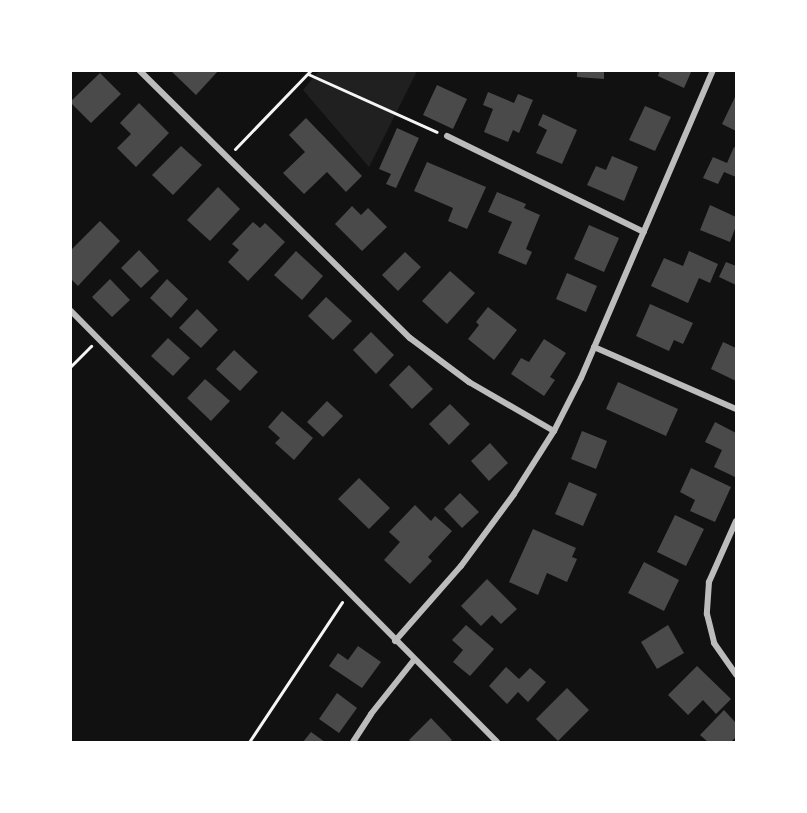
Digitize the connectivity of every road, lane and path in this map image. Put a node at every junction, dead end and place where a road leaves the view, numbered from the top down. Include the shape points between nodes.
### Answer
1 (139, 70) edge
2 (713, 70) edge
3 (309, 72) edge
4 (447, 136) joint
5 (228, 157) junction
6 (644, 232) junction
7 (70, 310) edge
8 (99, 338) junction
9 (594, 347) junction
10 (70, 367) edge
11 (736, 409) edge
12 (554, 431) junction
13 (736, 521) edge
14 (348, 593) junction
15 (395, 641) junction
16 (414, 660) junction
17 (736, 675) edge
18 (249, 742) edge
19 (353, 742) edge
20 (497, 742) edge

1 - 5 street
2 - 6 street
3 - 4 path
3 - 5 path
4 - 6 street
5 - 12 street via 410,338 469,382
6 - 9 street
7 - 8 street
8 - 10 path
8 - 14 street
9 - 11 street
9 - 12 street
12 - 15 street via 474,548
13 - 17 street via 709,582 707,614 714,643
14 - 15 street
14 - 18 path
15 - 16 street
16 - 19 street
16 - 20 street

